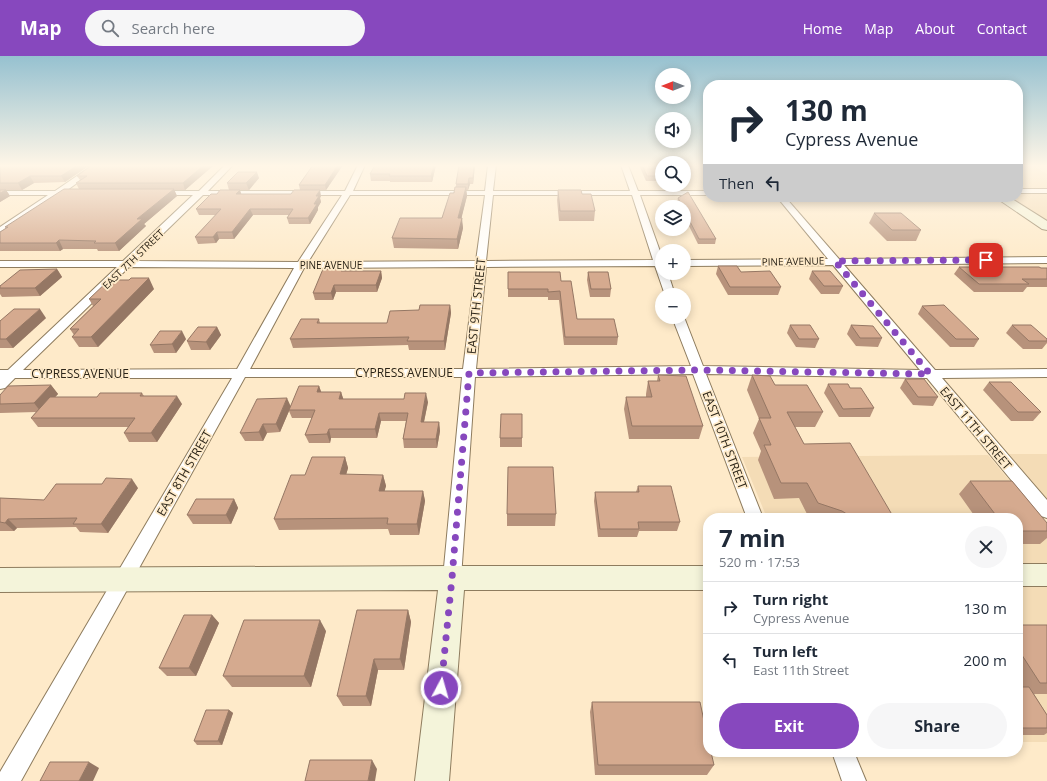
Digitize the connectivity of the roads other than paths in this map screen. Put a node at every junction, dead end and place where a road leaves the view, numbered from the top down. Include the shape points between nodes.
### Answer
1 (48, 199) edge
2 (196, 199) edge
3 (344, 199) edge
4 (487, 199) edge
5 (637, 199) edge
6 (785, 202) edge
7 (1010, 202) edge
8 (1047, 226) edge
9 (0, 231) edge
10 (655, 249) edge
11 (1047, 260) edge
12 (835, 261) junction
13 (129, 263) junction
14 (655, 263) edge
15 (691, 263) edge
16 (0, 264) edge
17 (480, 264) junction
18 (301, 265) junction
19 (681, 324) edge
20 (698, 370) junction
21 (242, 372) junction
22 (469, 373) junction
23 (1047, 373) edge
24 (6, 374) edge
25 (930, 374) junction
26 (0, 385) edge
27 (1047, 512) edge
28 (753, 513) edge
29 (1023, 575) edge
30 (1047, 575) edge
31 (452, 578) junction
32 (703, 578) edge
33 (123, 579) junction
34 (0, 580) edge
35 (845, 757) edge
36 (8, 781) edge
37 (432, 781) edge
38 (854, 781) edge

1 - 9 street
2 - 13 street, EAST 7TH STREET
3 - 18 street, EAST 8TH STREET
4 - 17 street, EAST 9TH STREET
5 - 10 street
6 - 12 street, EAST 11TH STREET
7 - 8 main road
11 - 12 street, PINE AVENUE
12 - 15 street, PINE AVENUE
12 - 25 street, EAST 11TH STREET
13 - 16 street, PINE AVENUE
13 - 18 street, PINE AVENUE
13 - 24 street, EAST 7TH STREET
14 - 17 street, PINE AVENUE
17 - 18 street, PINE AVENUE
17 - 22 street, EAST 9TH STREET
18 - 21 street, EAST 8TH STREET
19 - 20 street, EAST 10TH STREET
20 - 22 street, CYPRESS AVENUE
20 - 25 street, CYPRESS AVENUE
20 - 28 street, EAST 10TH STREET
21 - 22 street, CYPRESS AVENUE
21 - 24 street, CYPRESS AVENUE
21 - 33 street, EAST 8TH STREET
22 - 31 street, EAST 9TH STREET
23 - 25 street, CYPRESS AVENUE
24 - 26 street, EAST 7TH STREET
25 - 27 street, EAST 11TH STREET
29 - 30 main road
31 - 32 main road
31 - 33 main road
31 - 37 main road, EAST 9TH STREET
33 - 34 main road
33 - 36 street, EAST 8TH STREET
35 - 38 street

